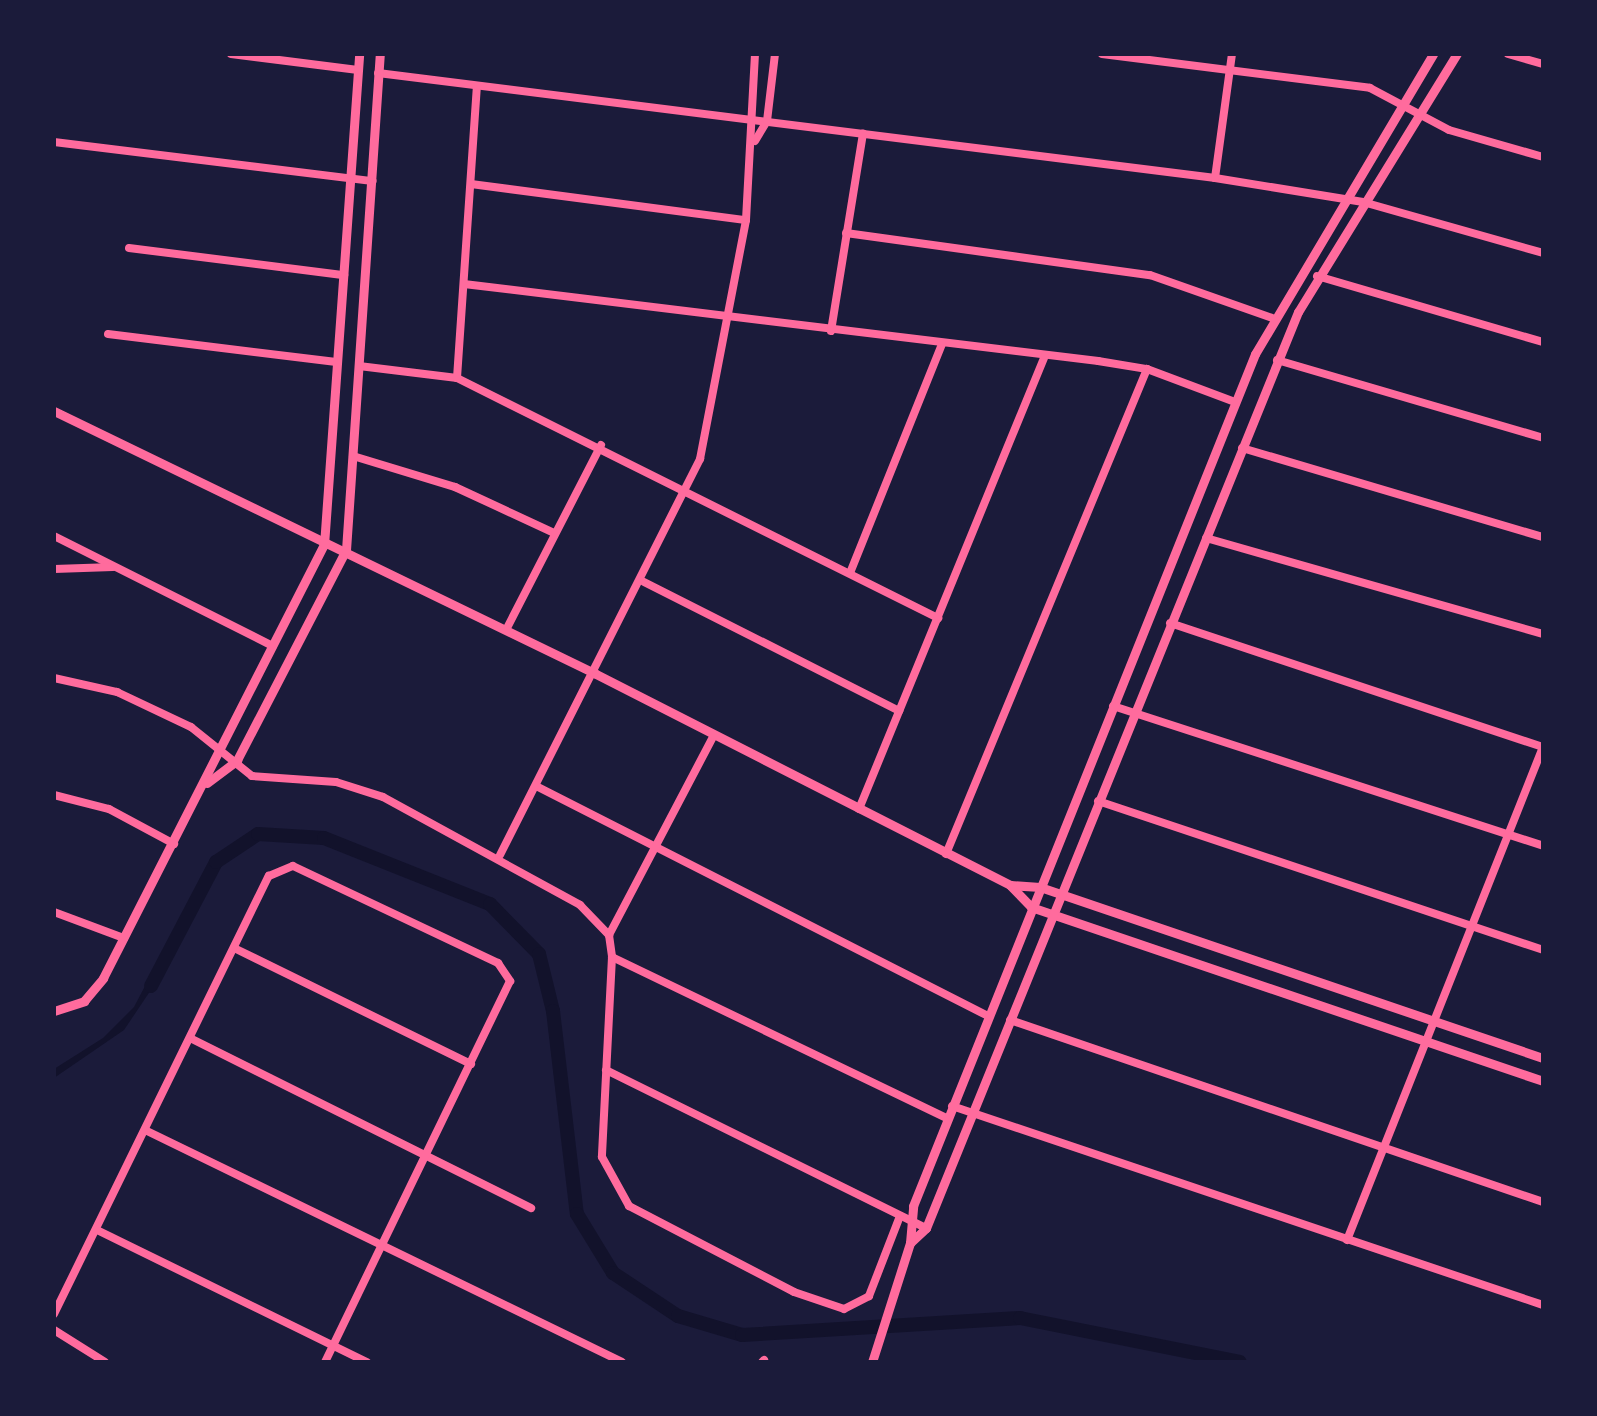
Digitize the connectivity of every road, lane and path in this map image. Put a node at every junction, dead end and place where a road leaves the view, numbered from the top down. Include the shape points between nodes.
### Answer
1 (231, 54) edge
2 (359, 54) edge
3 (380, 54) edge
4 (755, 54) edge
5 (775, 54) edge
6 (1102, 54) edge
7 (1232, 54) edge
8 (1433, 54) edge
9 (1457, 54) edge
10 (1508, 54) edge
11 (1543, 64) edge
12 (358, 70) junction
13 (1230, 70) junction
14 (378, 73) junction
15 (477, 87) junction
16 (1402, 103) junction
17 (1420, 115) junction
18 (748, 119) junction
19 (767, 121) junction
20 (863, 134) junction
21 (755, 141) junction
22 (54, 142) edge
23 (1543, 157) edge
24 (1215, 178) junction
25 (351, 179) junction
26 (373, 181) junction
27 (471, 184) junction
28 (1341, 198) junction
29 (1363, 202) junction
30 (746, 220) junction
31 (846, 233) junction
32 (129, 248) dead end
33 (1543, 253) edge
34 (344, 275) junction
35 (1317, 276) junction
36 (464, 284) junction
37 (732, 316) junction
38 (1272, 318) junction
39 (831, 331) junction
40 (108, 334) dead end
41 (1543, 342) edge
42 (942, 344) junction
43 (1045, 356) junction
44 (1277, 360) junction
45 (336, 362) junction
46 (359, 366) junction
47 (1147, 369) junction
48 (457, 378) junction
49 (1235, 402) junction
50 (54, 411) edge
51 (1543, 438) edge
52 (601, 445) junction
53 (1242, 448) junction
54 (353, 456) junction
55 (689, 490) junction
56 (554, 533) junction
57 (54, 536) edge
58 (1543, 537) edge
59 (1206, 538) junction
60 (324, 545) junction
61 (346, 550) junction
62 (115, 567) junction
63 (54, 569) edge
64 (850, 573) junction
65 (644, 582) junction
66 (938, 618) junction
67 (1170, 623) junction
68 (506, 630) junction
69 (1543, 634) edge
70 (273, 646) junction
71 (596, 674) junction
72 (54, 678) edge
73 (1113, 706) junction
74 (899, 711) junction
75 (1133, 713) junction
76 (714, 735) junction
77 (219, 746) junction
78 (1543, 747) edge
79 (237, 760) junction
80 (207, 783) junction
81 (538, 787) junction
82 (54, 795) edge
83 (1098, 801) junction
84 (859, 809) junction
85 (1507, 834) junction
86 (174, 844) junction
87 (1543, 846) edge
88 (658, 847) junction
89 (946, 854) junction
90 (500, 855) junction
91 (1010, 885) junction
92 (1040, 887) junction
93 (1060, 895) junction
94 (1031, 907) junction
95 (54, 912) edge
96 (1052, 915) junction
97 (1470, 926) junction
98 (609, 935) junction
99 (124, 938) junction
100 (234, 948) junction
101 (1543, 950) edge
102 (612, 957) junction
103 (54, 1011) edge
104 (988, 1016) junction
105 (1010, 1020) junction
106 (1433, 1021) junction
107 (192, 1039) junction
108 (1426, 1042) junction
109 (1543, 1058) edge
110 (471, 1064) junction
111 (606, 1070) junction
112 (1543, 1081) edge
113 (952, 1106) junction
114 (972, 1114) junction
115 (947, 1118) junction
116 (147, 1131) junction
117 (1383, 1147) junction
118 (428, 1154) junction
119 (1543, 1202) edge
120 (531, 1208) dead end
121 (904, 1218) junction
122 (926, 1228) junction
123 (97, 1230) junction
124 (1347, 1240) junction
125 (910, 1243) junction
126 (385, 1246) junction
127 (1543, 1305) edge
128 (54, 1314) edge
129 (54, 1330) edge
130 (333, 1345) junction
131 (105, 1362) edge
132 (325, 1362) edge
133 (367, 1362) edge
134 (622, 1362) edge
135 (872, 1362) edge

1 - 12 street
2 - 12 street
3 - 14 street
4 - 18 street
5 - 19 street
6 - 13 street
7 - 13 street
8 - 16 street
9 - 17 street
10 - 11 street
12 - 25 street
13 - 16 street via 1370,88
13 - 24 street
14 - 15 street
14 - 26 street
15 - 18 street
15 - 27 street
16 - 17 street
16 - 28 street
17 - 23 street via 1468,137
17 - 29 street
18 - 19 street
18 - 21 street
19 - 20 street
19 - 21 street
20 - 24 street
20 - 31 street
21 - 30 street
22 - 25 street
24 - 28 street
25 - 26 street
25 - 34 street
26 - 46 street
27 - 30 street
27 - 36 street
28 - 29 street
28 - 38 street
29 - 33 street
29 - 35 street
30 - 37 street
31 - 38 street via 1150,275
31 - 39 street
32 - 34 street
34 - 45 street
35 - 41 street
35 - 44 street
36 - 37 street
36 - 48 street
37 - 39 street
37 - 55 street
38 - 49 street
39 - 42 street
40 - 45 street
42 - 43 street
42 - 64 street
43 - 47 street
43 - 66 street
44 - 51 street
44 - 53 street
45 - 60 street
46 - 48 street
46 - 54 street
47 - 49 street
47 - 89 street
48 - 52 street
49 - 73 street
50 - 60 street
52 - 55 street
52 - 56 street
53 - 58 street
53 - 59 street
54 - 56 street via 455,487
54 - 61 street
55 - 64 street
55 - 65 street
56 - 68 street
57 - 62 street
59 - 67 street
59 - 69 street
60 - 61 street
60 - 70 street
61 - 68 street
61 - 79 street
62 - 63 street
62 - 70 street
64 - 66 street
65 - 71 street
65 - 74 street
66 - 74 street
67 - 75 street
67 - 78 street
68 - 71 street
70 - 77 street
71 - 76 street
71 - 81 street
72 - 77 street via 117,692
73 - 75 street
73 - 92 street
74 - 84 street
75 - 83 street
75 - 85 street
76 - 84 street
76 - 88 street
77 - 79 street
77 - 80 street
78 - 85 street
79 - 80 street
79 - 90 street via 252,776 365,791
80 - 86 street
81 - 88 street
81 - 90 street
82 - 86 street via 109,809
83 - 93 street
83 - 97 street
84 - 89 street
85 - 87 street
85 - 97 street
86 - 99 street
88 - 98 street
88 - 104 street
89 - 91 street
90 - 98 street via 580,905
91 - 92 street
91 - 94 street
92 - 93 street
92 - 94 street
93 - 96 street
93 - 106 street
94 - 96 street
94 - 104 street
95 - 99 street
96 - 105 street
96 - 108 street
97 - 101 street
97 - 106 street
98 - 102 street
99 - 103 street via 84,1001
100 - 107 street
100 - 110 street
100 - 110 street via 269,876 284,866 303,869 498,963 510,988
102 - 111 street
102 - 115 street
104 - 113 street
105 - 114 street
105 - 117 street
106 - 108 street
106 - 109 street
107 - 116 street
107 - 118 street
108 - 112 street
108 - 117 street
110 - 118 street
111 - 121 street
111 - 121 street via 602,1157 619,1197 794,1292 832,1308 864,1303
113 - 114 street
113 - 115 street
114 - 122 street
114 - 124 street
115 - 121 street
116 - 123 street
116 - 126 street
117 - 119 street
117 - 124 street
118 - 120 street
118 - 126 street
121 - 122 street
121 - 125 street
122 - 125 street
123 - 128 street
123 - 130 street
124 - 127 street
125 - 135 street
126 - 130 street
126 - 134 street
129 - 131 street
130 - 132 street
130 - 133 street

